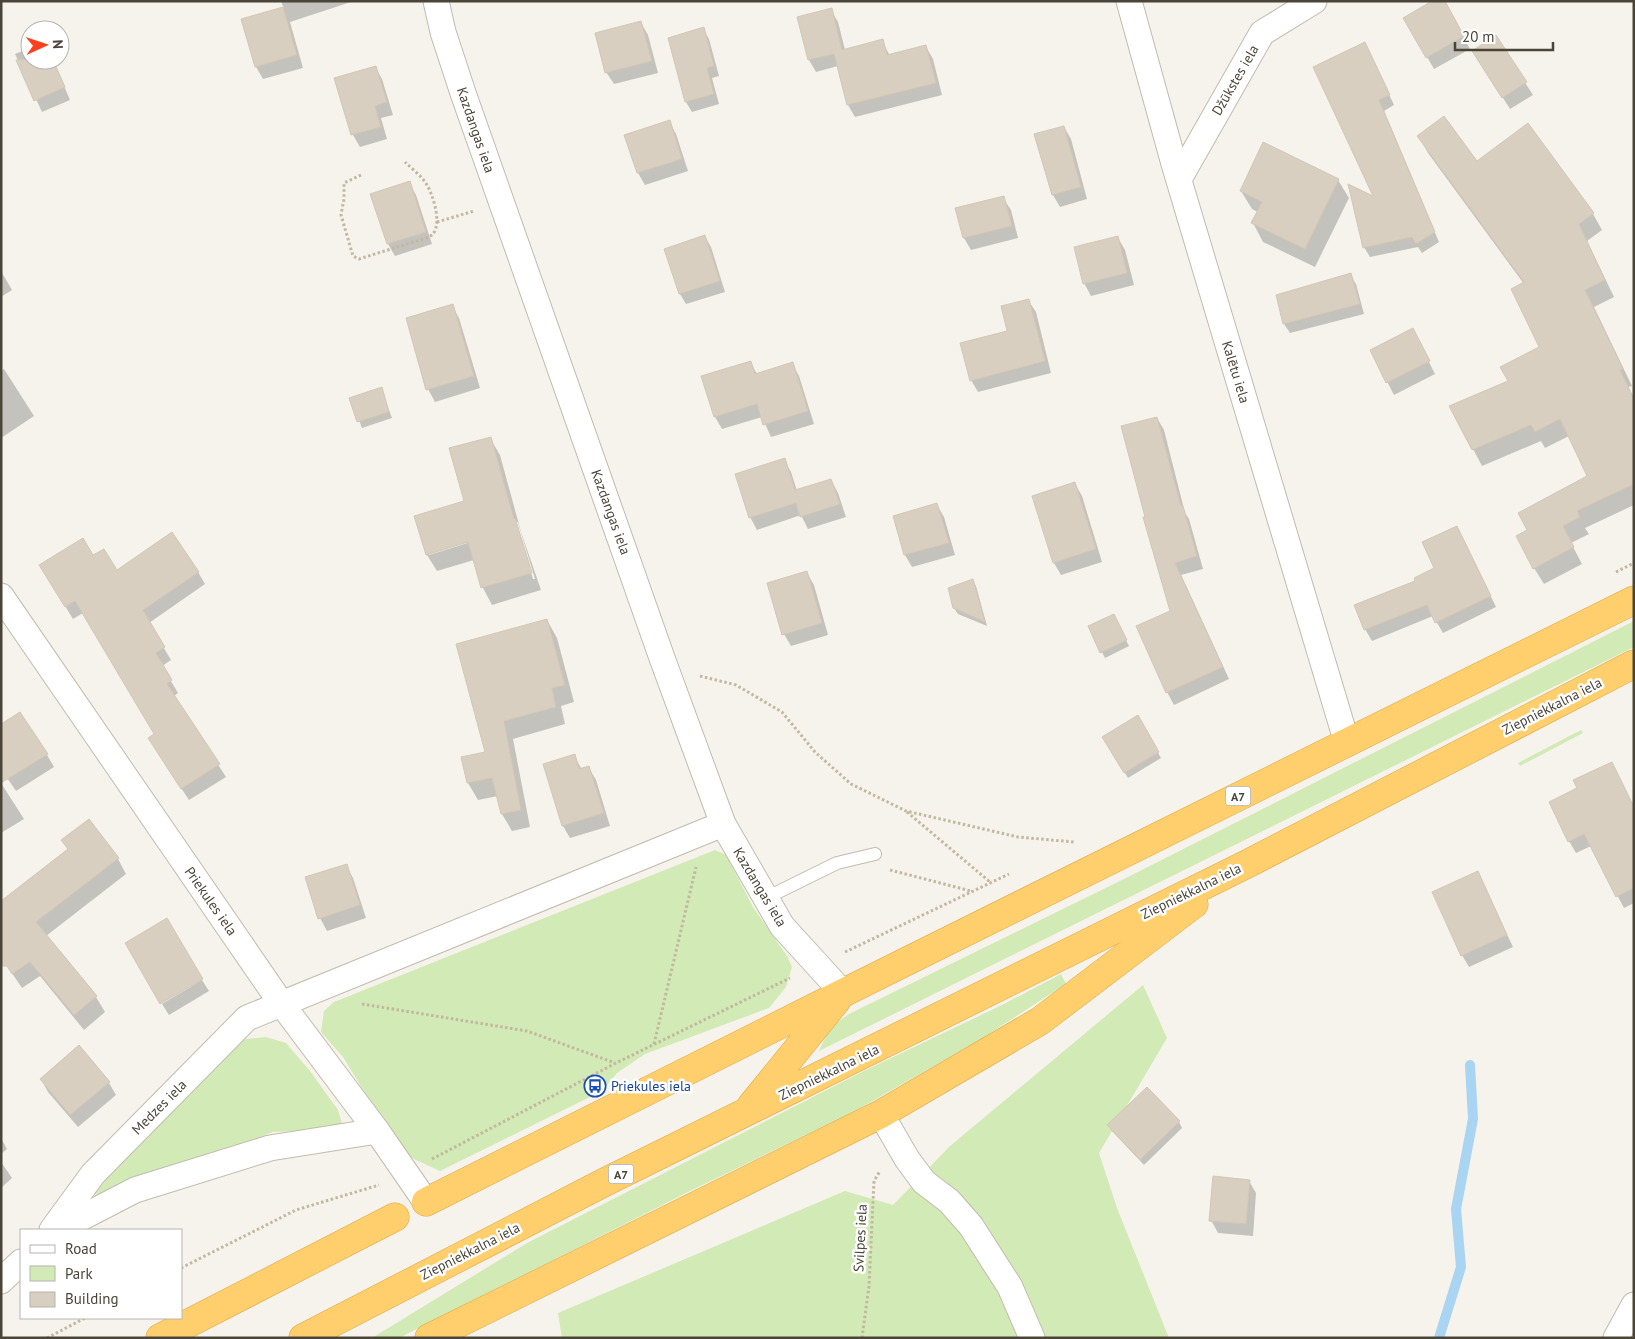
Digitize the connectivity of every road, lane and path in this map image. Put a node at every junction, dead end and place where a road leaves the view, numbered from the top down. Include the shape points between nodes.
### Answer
1 (436, 1) edge
2 (1129, 1) edge
3 (1314, 1) edge
4 (405, 162) dead end
5 (361, 175) dead end
6 (1179, 179) junction
7 (502, 203) junction
8 (437, 222) junction
9 (1, 596) edge
10 (1634, 600) edge
11 (1634, 664) edge
12 (665, 666) junction
13 (1347, 743) junction
14 (906, 811) junction
15 (714, 828) junction
16 (1074, 842) dead end
17 (874, 854) joint
18 (1247, 864) junction
19 (990, 882) dead end
20 (971, 891) dead end
21 (766, 898) junction
22 (818, 965) junction
23 (843, 993) junction
24 (281, 1003) junction
25 (361, 1004) dead end
26 (654, 1044) junction
27 (616, 1063) junction
28 (746, 1112) junction
29 (881, 1114) junction
30 (377, 1131) junction
31 (904, 1153) junction
32 (407, 1172) junction
33 (426, 1202) joint
34 (394, 1217) dead end
35 (53, 1229) edge
36 (60, 1229) edge
37 (20, 1263) edge
38 (182, 1267) edge
39 (1, 1281) edge
40 (1634, 1305) edge
41 (83, 1319) edge
42 (47, 1338) edge
43 (160, 1338) edge
44 (303, 1338) edge
45 (430, 1338) edge
46 (862, 1338) edge
47 (1032, 1338) edge
48 (1616, 1338) edge

1 - 7 street, Kazdangas iela via 443,32
2 - 6 street, Kalētu iela
3 - 6 street, Džūkstes iela via 1262,33
4 - 8 path via 426,183
5 - 8 path via 344,183 341,215 353,256 359,259 423,240 432,235
6 - 13 street, Kalētu iela
7 - 8 path
7 - 12 street, Kazdangas iela
9 - 24 street, Priekules iela
10 - 13 highway, Ziepniekkalna iela / A7
11 - 18 highway, Ziepniekkalna iela / A7
12 - 14 path via 736,686 782,712 815,752 851,784
12 - 15 street, Kazdangas iela
13 - 23 highway, Ziepniekkalna iela / A7
14 - 16 path via 1018,837
14 - 19 path
15 - 21 street, Kazdangas iela
15 - 24 street, Medzes iela
15 - 26 path
17 - 20 path via 890,870
17 - 21 lane via 837,864
18 - 28 highway, Ziepniekkalna iela / A7
18 - 29 highway via 1040,1021
21 - 22 street, Kazdangas iela via 782,926
22 - 23 street, Kazdangas iela
22 - 26 path
23 - 28 highway, Ziepniekkalna iela / A7
23 - 33 highway, Ziepniekkalna iela / A7
24 - 30 street, Priekules iela
24 - 35 street, Medzes iela via 247,1018 93,1174
25 - 27 path via 528,1030
26 - 27 path
27 - 32 path
28 - 44 highway, Ziepniekkalna iela / A7
29 - 31 street
29 - 45 highway
30 - 32 street, Priekules iela
30 - 36 street via 270,1148 243,1156 135,1190
31 - 46 path, Svilpes iela via 885,1165 874,1181 869,1286
31 - 47 street via 924,1182 949,1201 971,1226 1010,1287
32 - 33 street, Priekules iela
32 - 38 path via 377,1186 296,1210
34 - 43 highway
37 - 39 street
40 - 48 street
41 - 42 path

